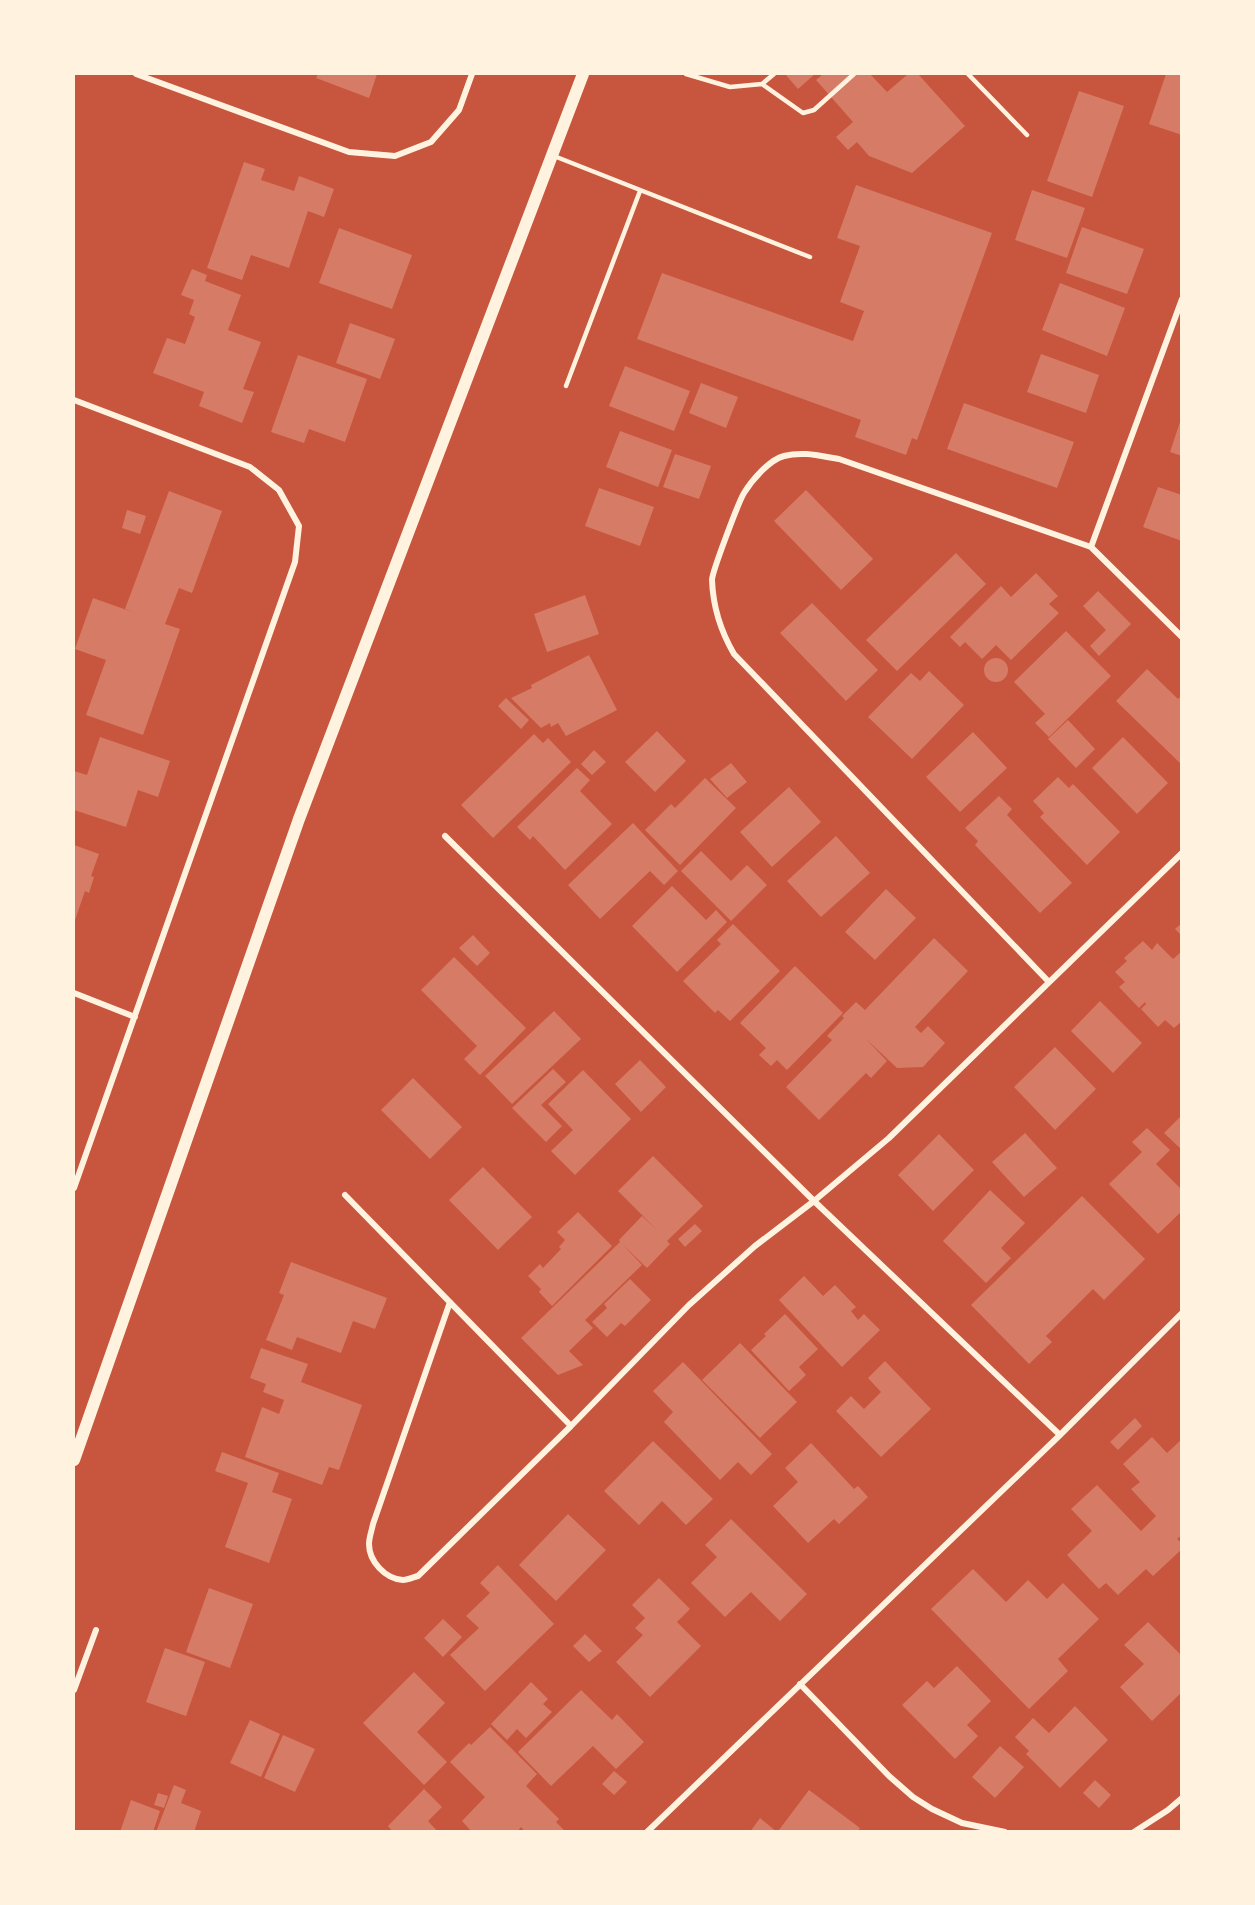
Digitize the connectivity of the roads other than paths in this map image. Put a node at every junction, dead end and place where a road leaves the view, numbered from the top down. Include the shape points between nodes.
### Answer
1 (136, 74) edge
2 (472, 74) edge
3 (582, 74) edge
4 (686, 74) edge
5 (774, 74) edge
6 (854, 74) edge
7 (968, 74) edge
8 (762, 84) junction
9 (1027, 135) dead end
10 (551, 156) junction
11 (640, 191) junction
12 (810, 257) dead end
13 (1182, 298) edge
14 (566, 386) dead end
15 (74, 400) edge
16 (1091, 547) junction
17 (1182, 637) edge
18 (445, 836) dead end
19 (1182, 853) edge
20 (1048, 981) junction
21 (74, 993) edge
22 (135, 1017) junction
23 (74, 1188) edge
24 (345, 1194) dead end
25 (814, 1201) junction
26 (450, 1302) junction
27 (1182, 1313) edge
28 (571, 1426) junction
29 (1060, 1435) junction
30 (74, 1460) edge
31 (96, 1630) dead end
32 (800, 1684) junction
33 (74, 1690) edge
34 (1182, 1798) edge
35 (648, 1832) edge
36 (1005, 1832) edge
37 (1134, 1832) edge

1 - 2 street via 349,152 396,156 431,142 459,110
3 - 10 main road
4 - 8 lane via 730,87
5 - 8 lane
6 - 8 lane via 814,110 803,113
7 - 9 lane
10 - 11 lane
10 - 30 main road via 298,819
11 - 12 lane
11 - 14 lane
13 - 16 street
15 - 22 street via 250,467 279,490 299,526 295,562
16 - 17 street
16 - 20 street via 838,459 804,453 782,456 743,494 712,576 715,608 723,636 734,654
18 - 25 street
19 - 20 street
20 - 25 street via 889,1138
21 - 22 street
22 - 23 street
24 - 26 street
25 - 28 street via 755,1246 689,1305
25 - 29 street
26 - 28 street
26 - 28 street via 373,1524 369,1544 373,1561 381,1570 404,1580 418,1576
27 - 29 street
29 - 32 street
31 - 33 street
32 - 35 street
32 - 36 street via 913,1797 962,1823
34 - 37 street

